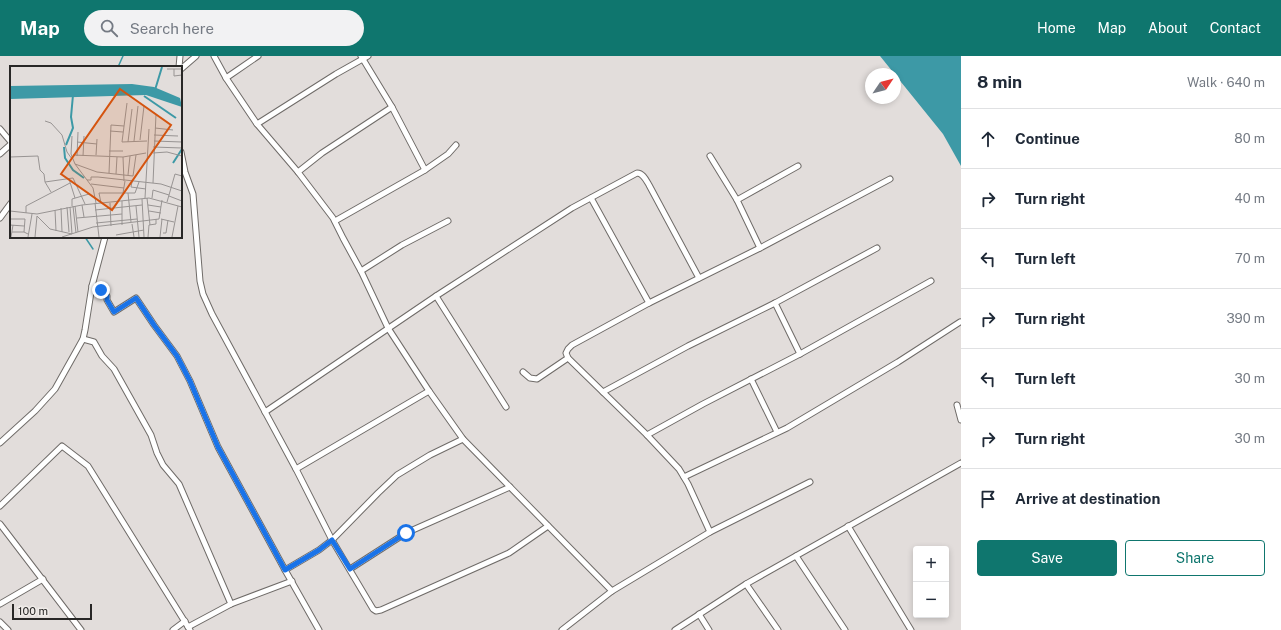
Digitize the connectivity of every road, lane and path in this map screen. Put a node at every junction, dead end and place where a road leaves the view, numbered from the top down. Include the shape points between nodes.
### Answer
1 (180, 56) edge
2 (196, 56) edge
3 (214, 56) edge
4 (258, 56) edge
5 (364, 57) edge
6 (179, 66) edge
7 (182, 68) edge
8 (226, 78) junction
9 (392, 107) junction
10 (257, 124) junction
11 (0, 129) edge
12 (10, 142) edge
13 (10, 144) edge
14 (456, 144) dead end
15 (0, 154) edge
16 (710, 156) dead end
17 (182, 157) edge
18 (798, 166) dead end
19 (425, 170) junction
20 (298, 172) junction
21 (890, 179) dead end
22 (591, 198) junction
23 (737, 200) junction
24 (10, 204) edge
25 (0, 218) edge
26 (448, 220) dead end
27 (335, 221) junction
28 (105, 238) edge
29 (760, 248) junction
30 (877, 248) dead end
31 (361, 271) junction
32 (699, 278) junction
33 (931, 281) dead end
34 (92, 286) junction
35 (436, 296) junction
36 (649, 303) junction
37 (775, 303) junction
38 (960, 322) dead end
39 (388, 328) junction
40 (83, 339) junction
41 (800, 354) junction
42 (568, 358) junction
43 (523, 372) dead end
44 (751, 379) junction
45 (428, 391) junction
46 (603, 392) junction
47 (957, 405) dead end
48 (506, 407) dead end
49 (265, 412) junction
50 (961, 420) edge
51 (777, 432) junction
52 (647, 435) junction
53 (463, 439) junction
54 (0, 443) edge
55 (961, 463) edge
56 (296, 469) junction
57 (684, 477) junction
58 (810, 482) dead end
59 (510, 487) junction
60 (0, 506) edge
61 (0, 524) edge
62 (548, 526) junction
63 (848, 526) junction
64 (710, 532) junction
65 (332, 540) junction
66 (796, 556) junction
67 (350, 569) junction
68 (285, 570) junction
69 (43, 579) junction
70 (292, 581) junction
71 (746, 584) junction
72 (612, 591) junction
73 (0, 604) edge
74 (231, 604) junction
75 (699, 614) junction
76 (184, 621) junction
77 (0, 622) edge
78 (189, 629) edge
79 (8, 630) edge
80 (81, 630) edge
81 (173, 630) edge
82 (319, 630) edge
83 (562, 630) edge
84 (674, 630) edge
85 (709, 630) edge
86 (778, 630) edge
87 (845, 630) edge
88 (911, 630) edge

1 - 6 street
2 - 7 street
3 - 8 street
4 - 8 street
5 - 9 street
5 - 10 street
8 - 10 street
9 - 19 street
9 - 20 street
10 - 20 street
11 - 12 street
13 - 15 street
14 - 19 street via 448,154
16 - 23 street
17 - 49 street via 193,194 203,294
18 - 23 street
19 - 27 street
20 - 27 street
21 - 29 street
22 - 32 street via 640,173 649,184
22 - 35 street
22 - 36 street
23 - 29 street
24 - 25 street
26 - 31 street
27 - 31 street
28 - 34 street
29 - 32 street
30 - 37 street
31 - 39 street
32 - 36 street
33 - 41 street
34 - 40 street
34 - 68 street via 107,296 114,312 136,298 177,356 218,447
35 - 39 street
35 - 48 street
36 - 42 street via 572,345 566,353
37 - 41 street
37 - 46 street
38 - 51 street via 898,362
39 - 45 street
39 - 49 street
40 - 54 street via 56,389
40 - 74 street via 94,342 114,369 151,435 163,465 179,484
41 - 44 street
42 - 43 street via 537,379 530,378
42 - 46 street
44 - 51 street
44 - 52 street
45 - 53 street
45 - 56 street
46 - 52 street
47 - 50 street
49 - 56 street
51 - 57 street
52 - 57 street
53 - 59 street
53 - 65 street via 397,475
55 - 63 street
56 - 65 street
57 - 64 street
58 - 64 street
59 - 62 street
59 - 67 street via 402,535
60 - 76 street via 62,446 88,466
61 - 69 street
62 - 67 street via 509,553 381,610 376,611 373,608
62 - 72 street
63 - 66 street
63 - 88 street
64 - 72 street
65 - 67 street
65 - 68 street
66 - 71 street
66 - 87 street
68 - 70 street
69 - 73 street
69 - 80 street
70 - 74 street
70 - 82 street
71 - 75 street
71 - 86 street
72 - 83 street
74 - 78 street
75 - 84 street
75 - 85 street
76 - 78 street
76 - 81 street
77 - 79 street

